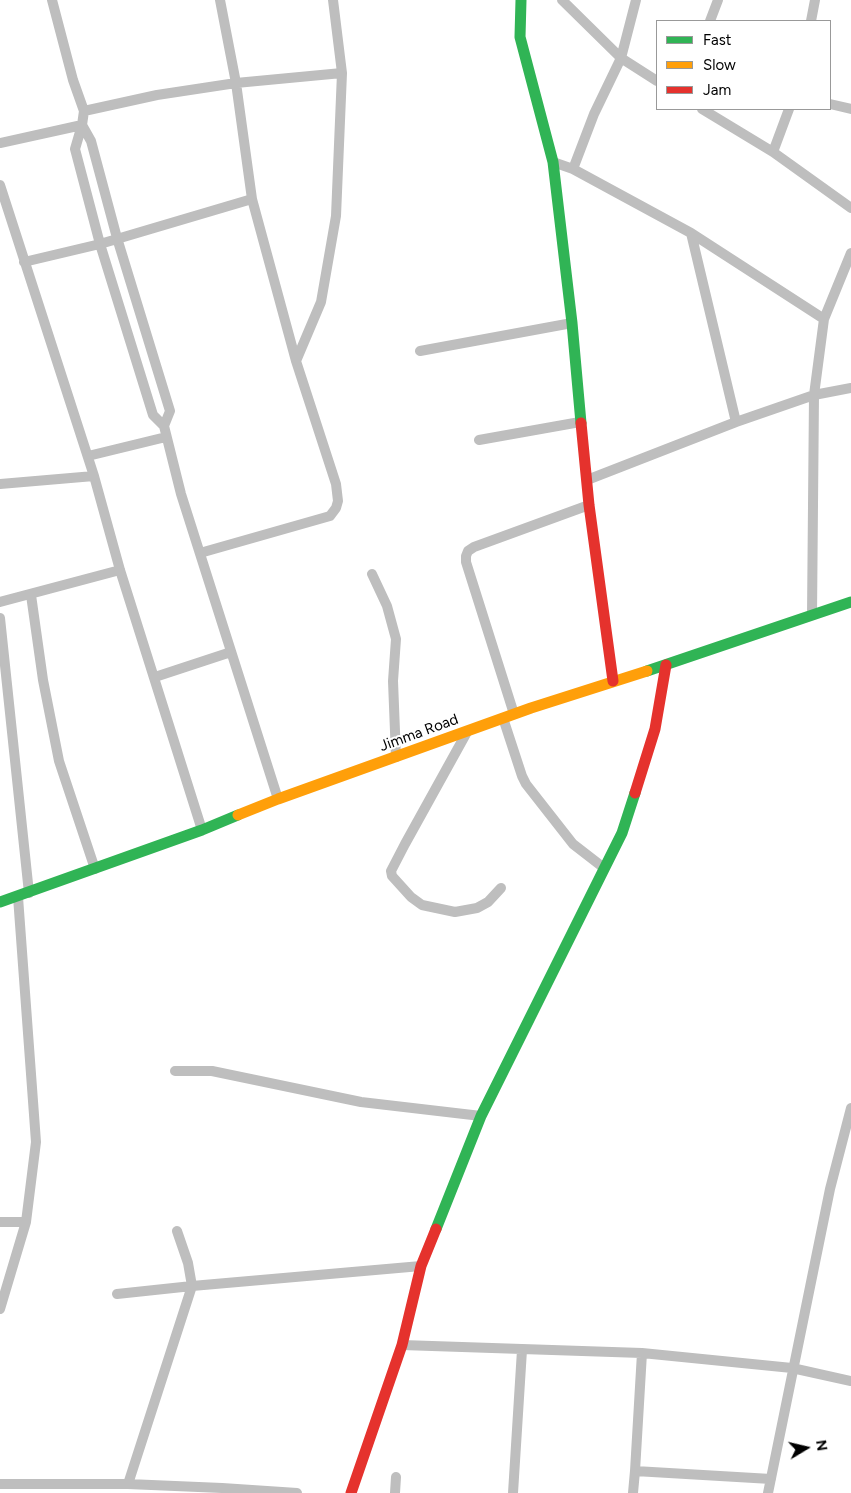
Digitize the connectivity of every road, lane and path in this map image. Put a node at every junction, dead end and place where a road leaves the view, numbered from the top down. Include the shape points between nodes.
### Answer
1 (52, 0) edge
2 (220, 0) edge
3 (333, 0) edge
4 (521, 0) edge
5 (562, 0) edge
6 (636, 0) edge
7 (718, 0) edge
8 (815, 0) edge
9 (710, 20) edge
10 (811, 20) edge
11 (621, 58) junction
12 (342, 73) junction
13 (656, 80) edge
14 (236, 83) junction
15 (831, 104) edge
16 (704, 110) edge
17 (790, 110) edge
18 (851, 110) edge
19 (84, 111) junction
20 (82, 125) junction
21 (0, 143) edge
22 (773, 152) junction
23 (554, 162) junction
24 (573, 169) junction
25 (0, 185) edge
26 (252, 199) junction
27 (851, 208) edge
28 (691, 233) junction
29 (117, 238) junction
30 (100, 244) junction
31 (851, 253) edge
32 (24, 262) junction
33 (824, 318) junction
34 (572, 323) junction
35 (420, 351) dead end
36 (296, 361) junction
37 (851, 388) edge
38 (814, 395) junction
39 (580, 422) junction
40 (736, 422) junction
41 (164, 426) junction
42 (166, 437) junction
43 (479, 440) dead end
44 (88, 456) junction
45 (94, 476) junction
46 (587, 480) junction
47 (0, 484) edge
48 (589, 505) junction
49 (200, 553) junction
50 (120, 570) junction
51 (372, 574) dead end
52 (31, 594) junction
53 (0, 602) edge
54 (851, 602) edge
55 (812, 615) junction
56 (0, 618) edge
57 (231, 652) junction
58 (666, 665) junction
59 (155, 678) junction
60 (613, 681) junction
61 (514, 714) junction
62 (503, 718) junction
63 (467, 731) junction
64 (396, 757) junction
65 (278, 799) junction
66 (202, 830) junction
67 (604, 868) junction
68 (95, 869) junction
69 (501, 888) dead end
70 (23, 895) junction
71 (0, 902) edge
72 (175, 1071) dead end
73 (851, 1108) edge
74 (482, 1116) junction
75 (0, 1222) edge
76 (26, 1222) junction
77 (178, 1231) dead end
78 (422, 1266) junction
79 (192, 1286) junction
80 (117, 1294) dead end
81 (0, 1308) edge
82 (402, 1345) junction
83 (522, 1350) junction
84 (642, 1353) junction
85 (792, 1368) junction
86 (851, 1380) edge
87 (635, 1471) junction
88 (396, 1477) dead end
89 (771, 1479) junction
90 (0, 1484) edge
91 (128, 1484) junction
92 (222, 1490) edge
93 (297, 1493) edge
94 (351, 1493) edge
95 (395, 1493) edge
96 (513, 1493) edge
97 (633, 1493) edge
98 (768, 1493) edge

1 - 19 street
2 - 14 street
3 - 12 street
4 - 23 main road via 520,38
5 - 11 street
6 - 11 street
7 - 9 street
8 - 10 street
11 - 13 street
11 - 24 street via 594,114
12 - 14 street
12 - 36 street via 336,216 321,302
14 - 19 street via 157,95
14 - 26 street
15 - 18 street
16 - 22 street
17 - 22 street
19 - 20 street
20 - 21 street
20 - 29 street via 91,141
20 - 30 street via 75,148
22 - 27 street
23 - 24 street
23 - 34 main road
24 - 28 street
25 - 32 street
26 - 29 street
26 - 36 street
28 - 33 street
28 - 40 street
29 - 30 street
29 - 41 street via 170,411
30 - 32 street
30 - 41 street via 154,415
31 - 33 street
32 - 44 street
33 - 38 street
34 - 35 street
34 - 39 main road
36 - 49 street via 336,484 336,508 330,516
37 - 38 street
38 - 40 street
38 - 55 street
39 - 43 street
39 - 46 main road
40 - 46 street
41 - 42 street
42 - 44 street
42 - 49 street
44 - 45 street
45 - 47 street
45 - 50 street
46 - 48 main road
48 - 60 main road
48 - 61 street via 474,547 466,556
49 - 57 street
50 - 52 street
50 - 59 street
51 - 64 street via 387,606 396,639 393,681
52 - 53 street
52 - 68 street via 59,761
54 - 55 main road, Jimma Road
55 - 58 main road, Jimma Road
56 - 70 street
57 - 59 street
57 - 65 street
58 - 60 main road, Jimma Road
58 - 67 main road via 655,729 622,833
59 - 66 street
60 - 61 main road, Jimma Road
61 - 62 main road, Jimma Road
62 - 63 main road, Jimma Road
62 - 67 street via 526,784 573,844
63 - 64 main road, Jimma Road
63 - 69 street via 391,871 392,876 422,905 455,912 477,908
64 - 65 main road, Jimma Road
65 - 66 main road, Jimma Road
66 - 68 main road, Jimma Road
67 - 74 main road
68 - 70 main road, Jimma Road
70 - 71 main road, Jimma Road
70 - 76 street via 36,1142
72 - 74 street via 212,1072 361,1102
73 - 85 street via 830,1188
74 - 78 main road
75 - 76 street
76 - 81 street
77 - 79 street
78 - 79 street
78 - 82 main road
79 - 80 street
79 - 91 street
82 - 83 street
82 - 94 main road
83 - 84 street
83 - 96 street
84 - 85 street
84 - 87 street
85 - 86 street
85 - 89 street
87 - 89 street
87 - 97 street
88 - 95 street
89 - 98 street
90 - 91 street
91 - 92 street
92 - 93 street

